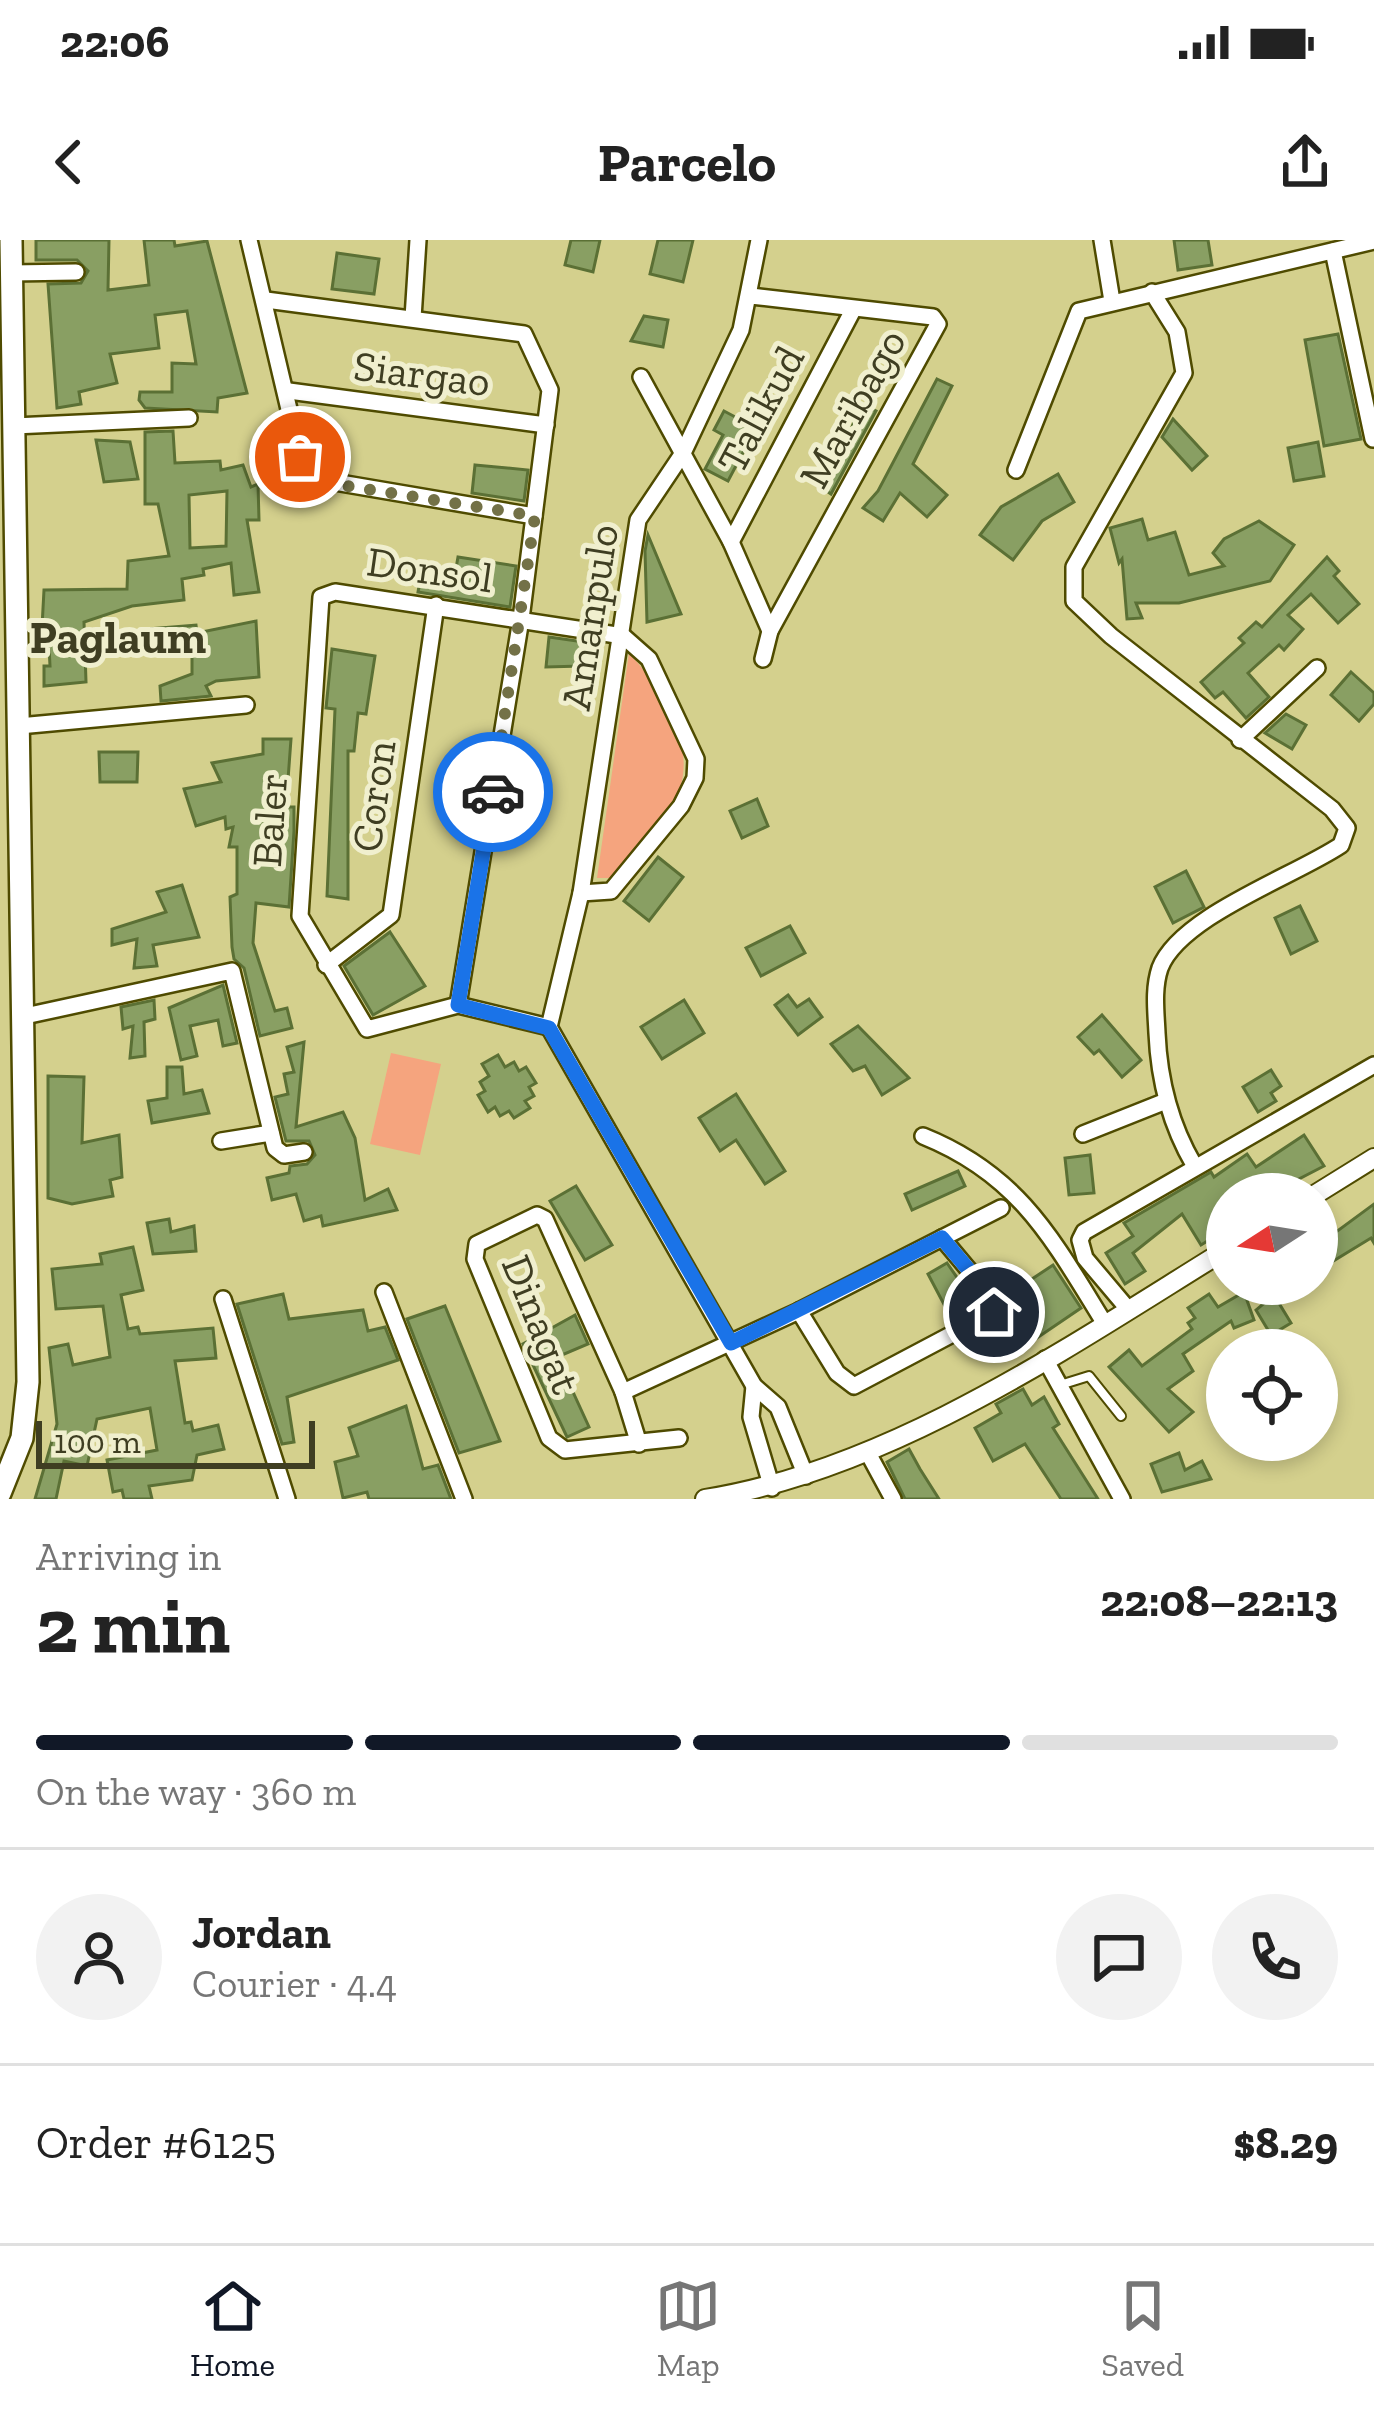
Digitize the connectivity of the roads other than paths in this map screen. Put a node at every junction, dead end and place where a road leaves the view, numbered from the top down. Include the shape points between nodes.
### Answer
1 (11, 240) edge
2 (249, 240) edge
3 (418, 240) edge
4 (759, 240) edge
5 (1102, 240) edge
6 (1374, 241) edge
7 (1333, 251) junction
8 (76, 272) dead end
9 (11, 273) junction
10 (1151, 292) junction
11 (751, 296) junction
12 (266, 300) junction
13 (1112, 301) junction
14 (853, 310) junction
15 (413, 318) junction
16 (6, 354) edge
17 (640, 377) dead end
18 (289, 392) junction
19 (189, 418) dead end
20 (546, 425) junction
21 (14, 426) junction
22 (1373, 439) edge
23 (683, 453) junction
24 (1016, 470) dead end
25 (535, 516) junction
26 (731, 542) junction
27 (328, 593) joint
28 (436, 605) junction
29 (521, 619) junction
30 (770, 631) junction
31 (623, 636) junction
32 (764, 659) dead end
33 (1317, 668) dead end
34 (246, 706) dead end
35 (19, 726) junction
36 (1240, 740) junction
37 (11, 863) edge
38 (581, 893) junction
39 (326, 965) junction
40 (0, 972) edge
41 (24, 973) junction
42 (458, 1005) junction
43 (26, 1016) junction
44 (549, 1028) junction
45 (1374, 1065) edge
46 (1166, 1101) junction
47 (271, 1133) junction
48 (1082, 1134) dead end
49 (923, 1136) dead end
50 (221, 1141) dead end
51 (304, 1152) dead end
52 (1374, 1158) edge
53 (1194, 1165) junction
54 (1338, 1180) edge
55 (1001, 1208) dead end
56 (942, 1238) junction
57 (1206, 1262) edge
58 (383, 1292) dead end
59 (223, 1299) dead end
60 (1128, 1310) junction
61 (800, 1311) junction
62 (1105, 1324) junction
63 (731, 1343) junction
64 (1045, 1358) junction
65 (1059, 1385) junction
66 (754, 1386) junction
67 (622, 1392) junction
68 (1121, 1416) dead end
69 (679, 1438) dead end
70 (639, 1444) junction
71 (868, 1453) junction
72 (806, 1476) junction
73 (772, 1488) junction
74 (0, 1493) edge
75 (286, 1499) edge
76 (464, 1499) edge
77 (705, 1499) edge
78 (893, 1499) edge
79 (1122, 1499) edge

1 - 9 main road
2 - 12 street
3 - 15 street
4 - 11 street, Amanpulo
5 - 13 street
6 - 7 street
7 - 10 street
7 - 22 street
8 - 9 street
9 - 16 main road
10 - 13 street
10 - 36 street via 1177,332 1184,373 1074,567 1071,591 1096,623
11 - 14 street, Maribago
11 - 23 street, Amanpulo
12 - 15 street
12 - 18 street
13 - 24 street via 1072,317
14 - 26 street, Talikud
14 - 30 street, Maribago via 933,317 938,325
15 - 20 street via 525,335 550,387
16 - 21 main road
17 - 23 street
18 - 20 street, Siargao
18 - 25 street via 309,480
19 - 21 street
20 - 25 street
21 - 35 main road
23 - 26 street
23 - 31 street, Amanpulo via 638,520
25 - 29 street
26 - 30 street
27 - 28 street, Donsol
27 - 39 street, Baler via 319,602 299,911
28 - 29 street, Donsol
28 - 39 street, Coron via 391,915
29 - 31 street, Donsol
29 - 42 street
30 - 32 street, Maribago
31 - 38 street, Amanpulo
31 - 38 street via 650,659 695,759 694,778 681,806 611,891
33 - 36 street
34 - 35 street
35 - 37 main road
36 - 46 street via 1332,808 1346,838 1209,920 1166,956 1155,990
37 - 41 main road
38 - 44 street, Amanpulo
39 - 42 street, Baler via 362,1025 376,1029
40 - 41 street
41 - 43 main road
42 - 44 street
43 - 47 street via 232,971
43 - 74 main road via 27,1414
44 - 63 street
45 - 53 street
46 - 48 street
46 - 53 street
47 - 50 street
47 - 51 street via 281,1154
49 - 62 street via 977,1162 1027,1204
52 - 54 street
53 - 60 street via 1080,1240 1085,1258
55 - 56 street
56 - 61 street
56 - 61 street via 994,1300 994,1312 854,1386 837,1373
57 - 60 street
58 - 76 street
59 - 75 street
60 - 62 street
61 - 63 street
62 - 64 street
63 - 66 street
63 - 67 street
64 - 65 street
64 - 71 street
65 - 68 lane via 1089,1376
65 - 79 street
66 - 72 street via 778,1406
66 - 73 street via 751,1417
67 - 70 street, Dinagat
67 - 70 street, Dinagat via 544,1219 537,1215 477,1244 475,1259 549,1438 565,1450
69 - 70 street, Dinagat
71 - 72 street
71 - 78 street
72 - 73 street
73 - 77 street

